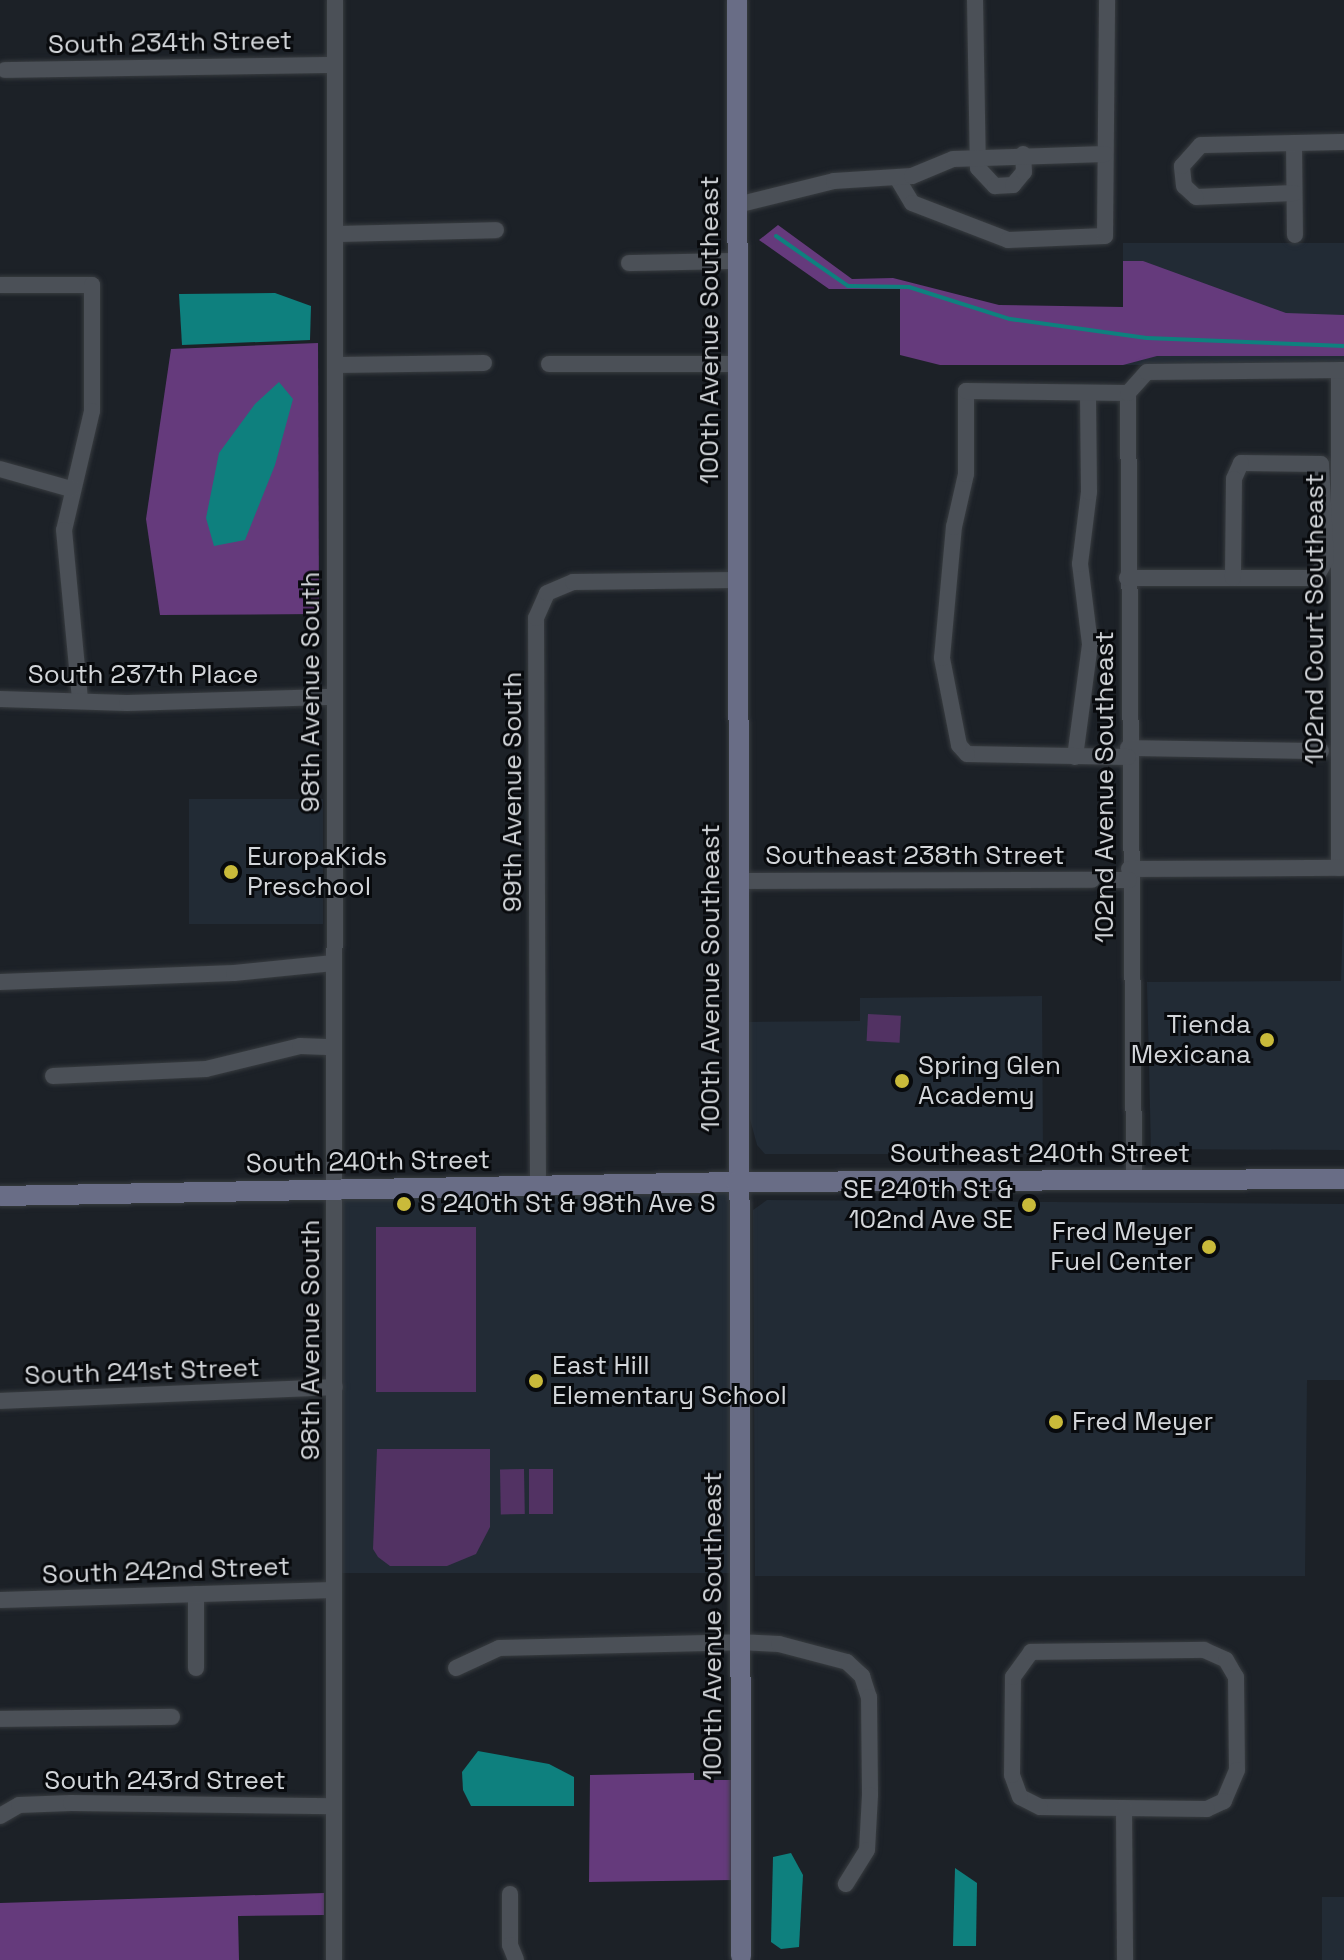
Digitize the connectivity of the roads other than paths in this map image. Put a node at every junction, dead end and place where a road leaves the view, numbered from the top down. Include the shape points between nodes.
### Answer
1 (335, 0) edge
2 (737, 0) edge
3 (975, 0) edge
4 (1107, 0) edge
5 (335, 65) junction
6 (5, 70) dead end
7 (975, 134) junction
8 (1344, 142) edge
9 (1294, 143) junction
10 (1023, 154) junction
11 (1105, 154) junction
12 (997, 156) junction
13 (975, 157) junction
14 (897, 178) junction
15 (1294, 193) junction
16 (737, 205) junction
17 (496, 230) dead end
18 (336, 234) junction
19 (1295, 235) dead end
20 (736, 261) junction
21 (629, 263) dead end
22 (0, 285) edge
23 (484, 363) dead end
24 (549, 364) dead end
25 (735, 364) junction
26 (337, 365) junction
27 (1341, 370) edge
28 (1088, 393) junction
29 (1128, 393) junction
30 (0, 469) edge
31 (71, 489) junction
32 (1127, 578) junction
33 (1233, 578) junction
34 (735, 580) junction
35 (335, 697) junction
36 (0, 699) edge
37 (80, 699) junction
38 (1321, 751) dead end
39 (1128, 753) junction
40 (1075, 757) junction
41 (1342, 868) edge
42 (1129, 874) junction
43 (1092, 880) dead end
44 (1110, 880) dead end
45 (739, 881) junction
46 (334, 963) junction
47 (0, 982) edge
48 (333, 1047) junction
49 (53, 1076) dead end
50 (1344, 1179) edge
51 (1134, 1180) junction
52 (736, 1182) junction
53 (538, 1185) junction
54 (335, 1188) junction
55 (0, 1196) edge
56 (335, 1387) junction
57 (0, 1401) edge
58 (334, 1590) junction
59 (196, 1594) junction
60 (0, 1600) edge
61 (739, 1642) junction
62 (196, 1668) dead end
63 (456, 1668) dead end
64 (172, 1717) dead end
65 (0, 1719) edge
66 (334, 1806) junction
67 (1124, 1808) junction
68 (0, 1816) edge
69 (846, 1884) dead end
70 (510, 1894) dead end
71 (741, 1959) edge
72 (334, 1960) edge
73 (516, 1960) edge
74 (1125, 1960) edge

1 - 5 street, 98th Avenue South
2 - 16 street, 100th Avenue Southeast
3 - 7 street
4 - 11 street
5 - 6 street, South 234th Street
5 - 18 street, 98th Avenue South
7 - 12 street
7 - 13 street
8 - 9 street
9 - 15 street
9 - 15 street via 1201,145 1187,154 1181,174 1196,197
10 - 11 street
10 - 12 street
10 - 13 street via 1024,172 1004,187 988,182
11 - 14 street via 1105,236 1008,240 912,203
12 - 13 street
13 - 14 street
14 - 16 street via 834,181
15 - 19 street
16 - 20 street, 100th Avenue Southeast
17 - 18 street
18 - 26 street, 98th Avenue South
20 - 21 street
20 - 25 street, 100th Avenue Southeast
22 - 31 street via 92,285 92,411
23 - 26 street
24 - 25 street
25 - 34 street, 100th Avenue Southeast
26 - 35 street, 98th Avenue South
27 - 29 street via 1147,372
27 - 41 street, 102nd Court Southeast
28 - 29 street
28 - 40 street via 1089,492 1080,564 1090,644
28 - 40 street via 966,391 966,474 954,527 942,658 959,745 967,754
29 - 32 street, 102nd Avenue Southeast
30 - 31 street
31 - 37 street via 64,530
32 - 33 street
32 - 39 street, 102nd Avenue Southeast
33 - 33 street, 102nd Court Southeast via 1235,471 1250,461 1316,462 1324,471 1326,560 1321,572 1308,578
34 - 45 street, 100th Avenue Southeast
34 - 53 street, 99th Avenue South via 573,582 547,593 536,618
35 - 37 street, South 237th Place via 127,703
35 - 46 street, 98th Avenue South
36 - 37 street, South 237th Place
38 - 39 street
39 - 40 street
39 - 42 street, 102nd Avenue Southeast
41 - 42 street
42 - 44 street
42 - 51 street, 102nd Avenue Southeast
43 - 45 street, Southeast 238th Street
45 - 52 street, 100th Avenue Southeast
46 - 47 street via 234,973
46 - 48 street, 98th Avenue South
48 - 49 street via 300,1046 206,1069
48 - 54 street, 98th Avenue South
50 - 51 street, Southeast 240th Street
51 - 52 street, Southeast 240th Street
52 - 53 street, South 240th Street
52 - 61 street, 100th Avenue Southeast
53 - 54 street, South 240th Street
54 - 55 street, South 240th Street
54 - 56 street, 98th Avenue South
56 - 57 street, South 241st Street
56 - 58 street, 98th Avenue South
58 - 59 street, South 242nd Street
58 - 66 street, 98th Avenue South
59 - 60 street, South 242nd Street
59 - 62 street
61 - 63 street via 499,1648
61 - 69 street via 827,1655 858,1671 869,1697 868,1843 863,1864
61 - 71 street, 100th Avenue Southeast
64 - 65 street
66 - 68 street, South 243rd Street via 19,1805
66 - 72 street, 98th Avenue South
67 - 67 street via 1207,1809 1230,1792 1237,1770 1236,1677 1226,1660 1189,1650 1042,1651 1021,1660 1013,1677 1012,1775 1020,1797 1040,1807
67 - 74 street
70 - 73 street

